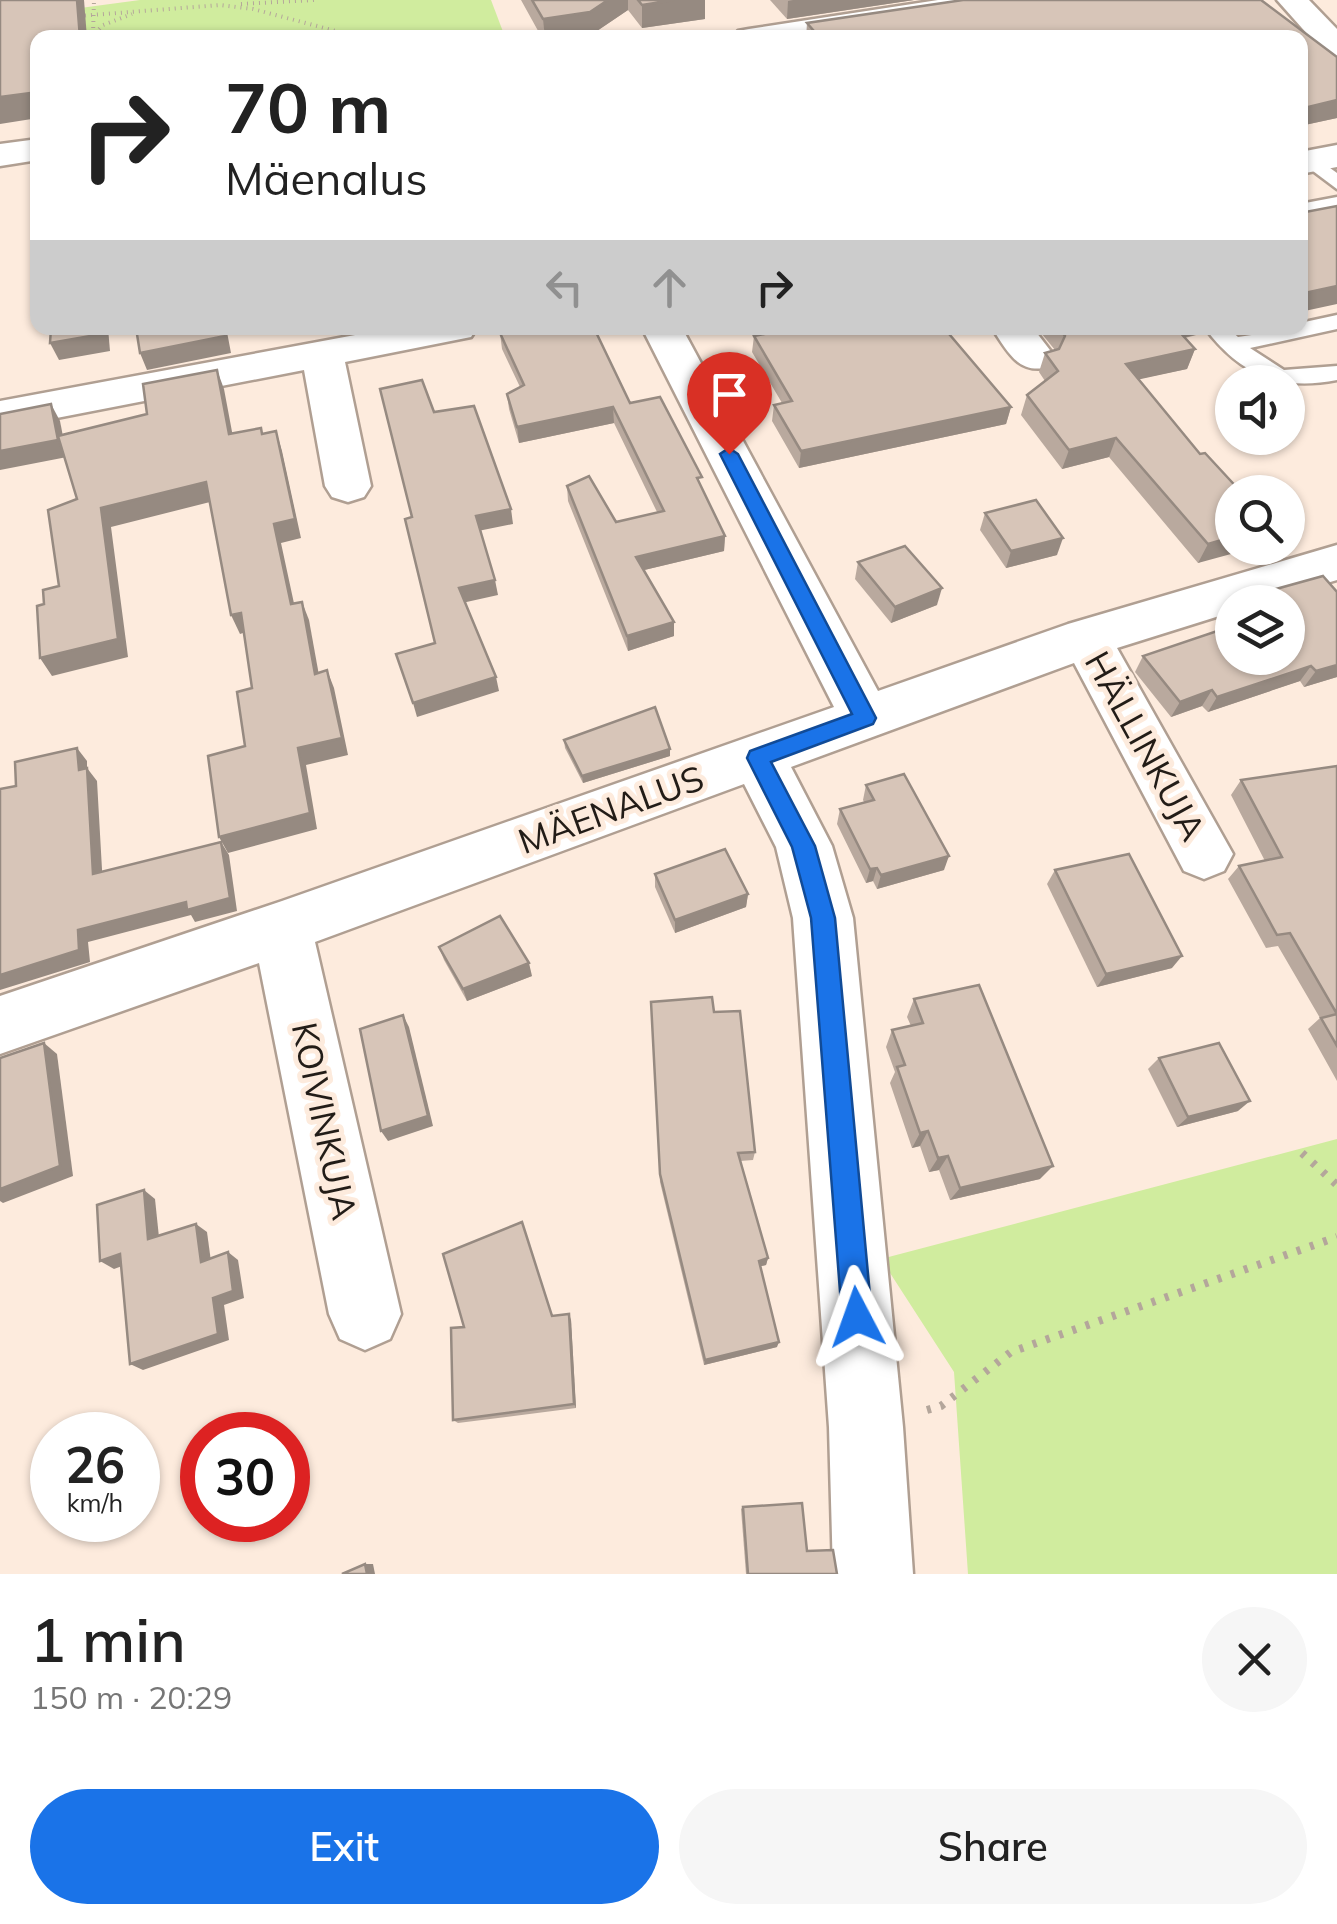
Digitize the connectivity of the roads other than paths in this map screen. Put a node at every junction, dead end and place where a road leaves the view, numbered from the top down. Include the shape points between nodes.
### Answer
1 (750, 0) edge
2 (998, 0) edge
3 (1292, 0) edge
4 (760, 30) edge
5 (796, 30) edge
6 (1337, 48) edge
7 (30, 150) edge
8 (0, 155) edge
9 (1337, 203) edge
10 (1308, 208) edge
11 (1337, 322) edge
12 (1308, 328) edge
13 (421, 335) edge
14 (666, 335) edge
15 (1223, 335) edge
16 (1278, 335) edge
17 (1233, 345) junction
18 (322, 354) junction
19 (1337, 373) edge
20 (0, 415) edge
21 (348, 486) dead end
22 (1337, 562) edge
23 (1086, 638) junction
24 (866, 718) junction
25 (758, 758) junction
26 (1204, 854) dead end
27 (282, 928) junction
28 (0, 1025) edge
29 (365, 1314) dead end
30 (874, 1574) edge

1 - 4 street
2 - 5 street
3 - 6 street
7 - 8 street
9 - 10 lane
11 - 12 lane
13 - 18 street
14 - 24 street
15 - 17 lane
16 - 17 lane
17 - 19 lane via 1278,379
18 - 20 street
18 - 21 street
22 - 23 street, MÄENALUS
23 - 24 street, MÄENALUS
23 - 26 street, HÄLLINKUJA
24 - 25 street, MÄENALUS
25 - 27 street, MÄENALUS
25 - 30 street via 804,846 823,918
27 - 28 street, MÄENALUS
27 - 29 street, KOIVINKUJA

